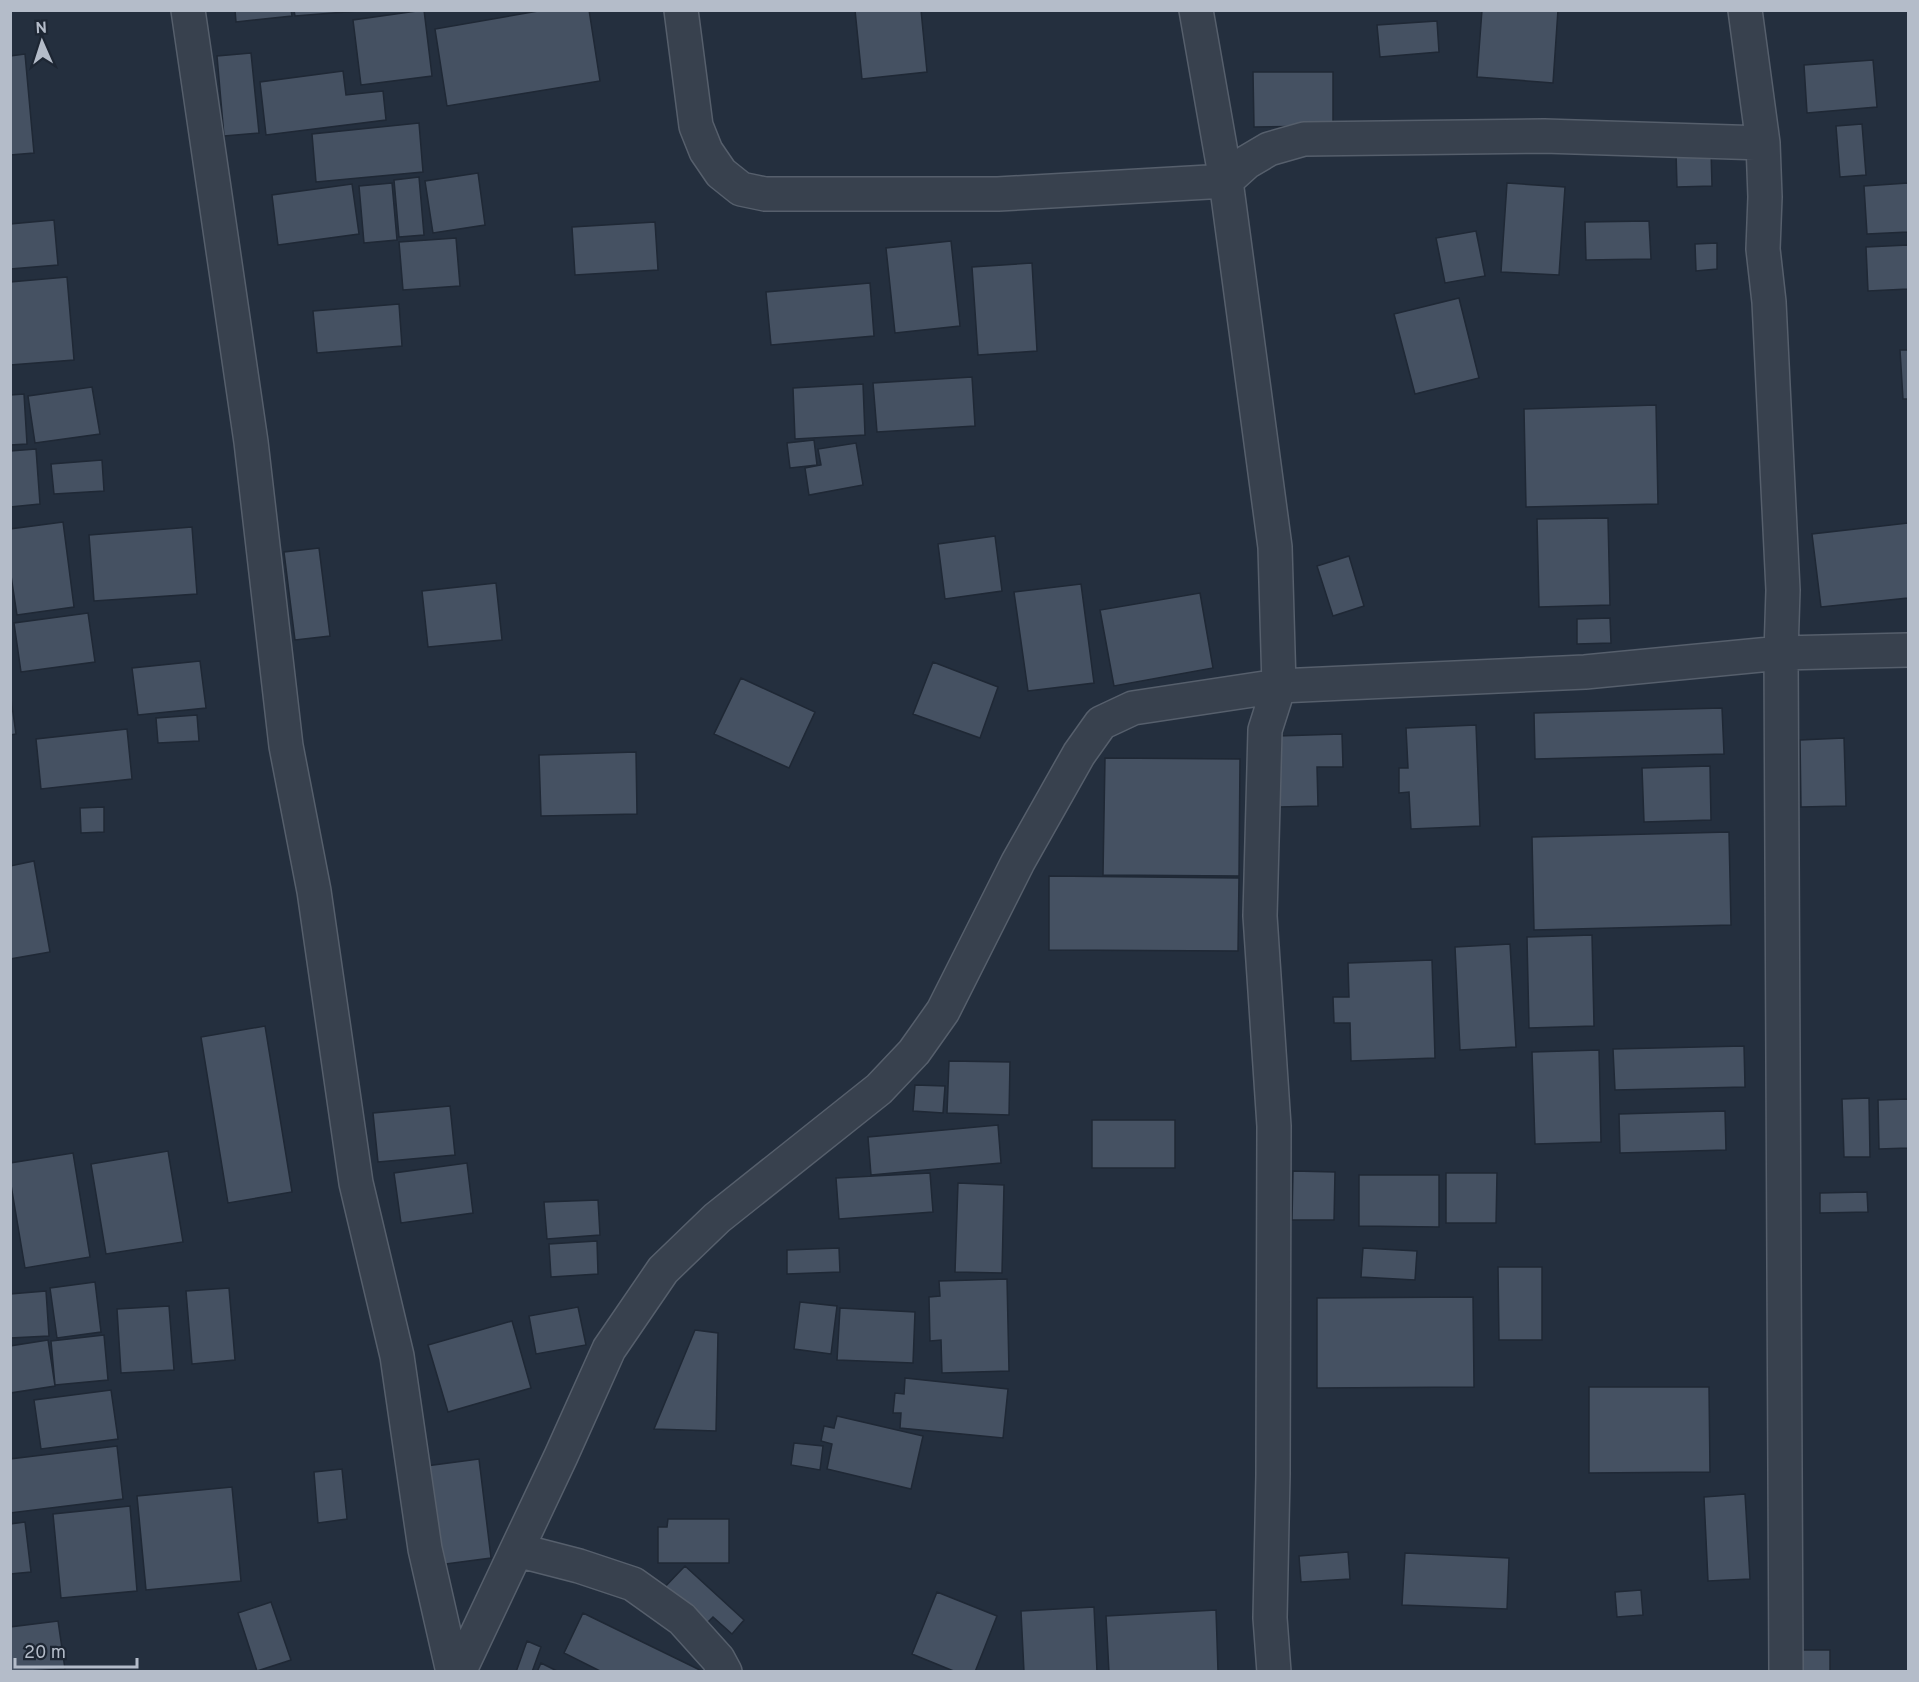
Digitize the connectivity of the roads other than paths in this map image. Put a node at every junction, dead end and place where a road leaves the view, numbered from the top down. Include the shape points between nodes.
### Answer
1 (188, 10) edge
2 (681, 10) edge
3 (1196, 10) edge
4 (1745, 10) edge
5 (1763, 143) junction
6 (1226, 181) junction
7 (1908, 650) edge
8 (1780, 653) junction
9 (1279, 686) junction
10 (517, 1550) junction
11 (453, 1671) edge
12 (459, 1671) edge
13 (725, 1671) edge
14 (1274, 1671) edge
15 (1786, 1671) edge

1 - 11 street via 251,442 286,746 314,891 356,1183 396,1356 425,1549
2 - 6 street via 696,126 721,173 741,189 765,194 998,194
3 - 6 street
4 - 5 street
5 - 6 street via 1544,136 1304,140 1269,149
5 - 8 street via 1763,249 1783,590
6 - 9 street via 1275,547
7 - 8 street
8 - 9 street via 1585,672
8 - 15 street
9 - 10 street via 1133,708 1101,723 1018,862 943,1011 914,1052 879,1089 717,1218 663,1270 609,1349
9 - 14 street via 1265,730 1260,916 1274,1126 1269,1618
10 - 12 street
10 - 13 street via 633,1584 682,1619

